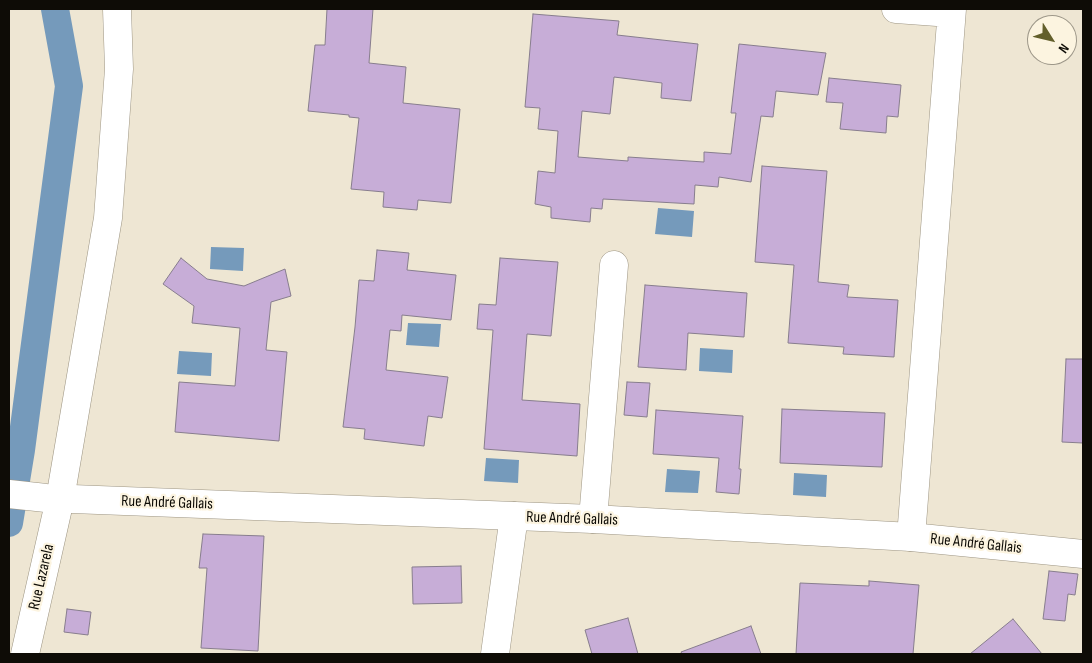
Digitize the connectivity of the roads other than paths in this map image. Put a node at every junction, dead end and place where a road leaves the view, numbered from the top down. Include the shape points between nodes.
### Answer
1 (117, 9) edge
2 (896, 9) edge
3 (952, 11) edge
4 (614, 265) dead end
5 (9, 494) edge
6 (53, 499) junction
7 (514, 516) junction
8 (593, 519) junction
9 (911, 537) junction
10 (1083, 554) edge
11 (25, 654) edge
12 (495, 654) edge

1 - 6 street, Rue Lazarela via 119,69 108,218
2 - 3 street
3 - 9 street
4 - 8 street
5 - 6 street, Rue André Gallais
6 - 7 street, Rue André Gallais
6 - 11 street, Rue Lazarela
7 - 8 street, Rue André Gallais
7 - 12 street
8 - 9 street, Rue André Gallais
9 - 10 street, Rue André Gallais

